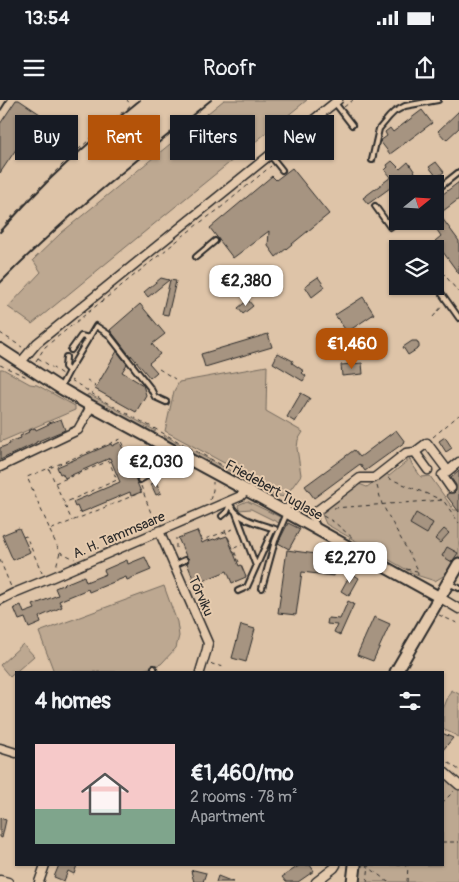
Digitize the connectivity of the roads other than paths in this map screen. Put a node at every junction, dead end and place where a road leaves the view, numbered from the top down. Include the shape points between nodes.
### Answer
1 (438, 100) edge
2 (336, 101) edge
3 (319, 115) edge
4 (352, 125) dead end
5 (265, 159) edge
6 (274, 160) edge
7 (372, 160) dead end
8 (282, 170) dead end
9 (459, 172) edge
10 (444, 184) edge
11 (375, 206) dead end
12 (389, 226) edge
13 (215, 241) dead end
14 (196, 257) dead end
15 (444, 294) edge
16 (95, 318) dead end
17 (459, 318) edge
18 (96, 326) junction
19 (89, 338) junction
20 (0, 349) edge
21 (71, 350) dead end
22 (66, 357) dead end
23 (21, 362) junction
24 (69, 371) junction
25 (60, 388) junction
26 (166, 402) dead end
27 (91, 406) junction
28 (176, 452) junction
29 (415, 452) junction
30 (459, 462) edge
31 (0, 467) edge
32 (428, 470) dead end
33 (448, 471) junction
34 (140, 480) road end
35 (250, 487) junction
36 (451, 488) dead end
37 (230, 503) junction
38 (277, 507) junction
39 (236, 513) junction
40 (287, 513) junction
41 (316, 513) junction
42 (222, 516) dead end
43 (272, 528) junction
44 (319, 530) junction
45 (159, 531) junction
46 (279, 531) junction
47 (185, 560) dead end
48 (459, 564) edge
49 (174, 565) junction
50 (256, 566) junction
51 (448, 583) junction
52 (262, 588) dead end
53 (459, 588) edge
54 (238, 590) dead end
55 (439, 597) junction
56 (0, 600) edge
57 (459, 609) edge
58 (200, 671) edge
59 (397, 671) edge
60 (0, 748) edge
61 (15, 753) edge
62 (444, 772) edge
63 (457, 788) edge
64 (45, 866) edge
65 (335, 866) edge
66 (356, 866) edge
67 (0, 880) edge
68 (8, 882) edge
69 (39, 882) edge
70 (316, 882) edge
71 (354, 882) edge

1 - 7 lane via 406,106 394,112 379,129
2 - 3 street
2 - 4 lane
5 - 23 street via 37,343
6 - 8 lane
9 - 10 lane
11 - 12 lane
13 - 14 lane
15 - 17 lane
16 - 18 lane
18 - 19 lane
18 - 26 lane via 108,334 155,397
19 - 21 lane via 81,336
19 - 24 lane
20 - 23 street, Friedebert Tuglase
22 - 24 lane via 65,367
23 - 25 street, Friedebert Tuglase
24 - 25 lane
25 - 27 street, Friedebert Tuglase
27 - 28 street, Friedebert Tuglase
27 - 31 street via 78,430
28 - 34 lane
28 - 35 street, Friedebert Tuglase
29 - 32 street
29 - 33 street via 427,443
29 - 41 street via 406,454 376,476 360,478
30 - 33 street
33 - 36 street via 442,475
35 - 37 street, A. H. Tammsaare
35 - 38 street, Friedebert Tuglase
37 - 39 lane
37 - 42 lane
37 - 45 street, A. H. Tammsaare
38 - 40 street, Friedebert Tuglase
38 - 41 lane via 292,506
39 - 43 lane
39 - 50 lane
40 - 44 street, Friedebert Tuglase
40 - 46 lane
41 - 44 lane
43 - 46 lane
43 - 50 lane
44 - 55 street, Friedebert Tuglase
45 - 49 street, Tõrviku
45 - 56 street, A. H. Tammsaare
46 - 52 lane
47 - 49 lane
48 - 51 main road
49 - 58 street, Tõrviku via 208,643
50 - 54 lane via 246,586
51 - 53 lane
51 - 55 main road
55 - 57 street, Friedebert Tuglase
55 - 59 main road
60 - 61 street
62 - 63 street
64 - 69 street
65 - 70 street
66 - 71 main road
67 - 68 street

